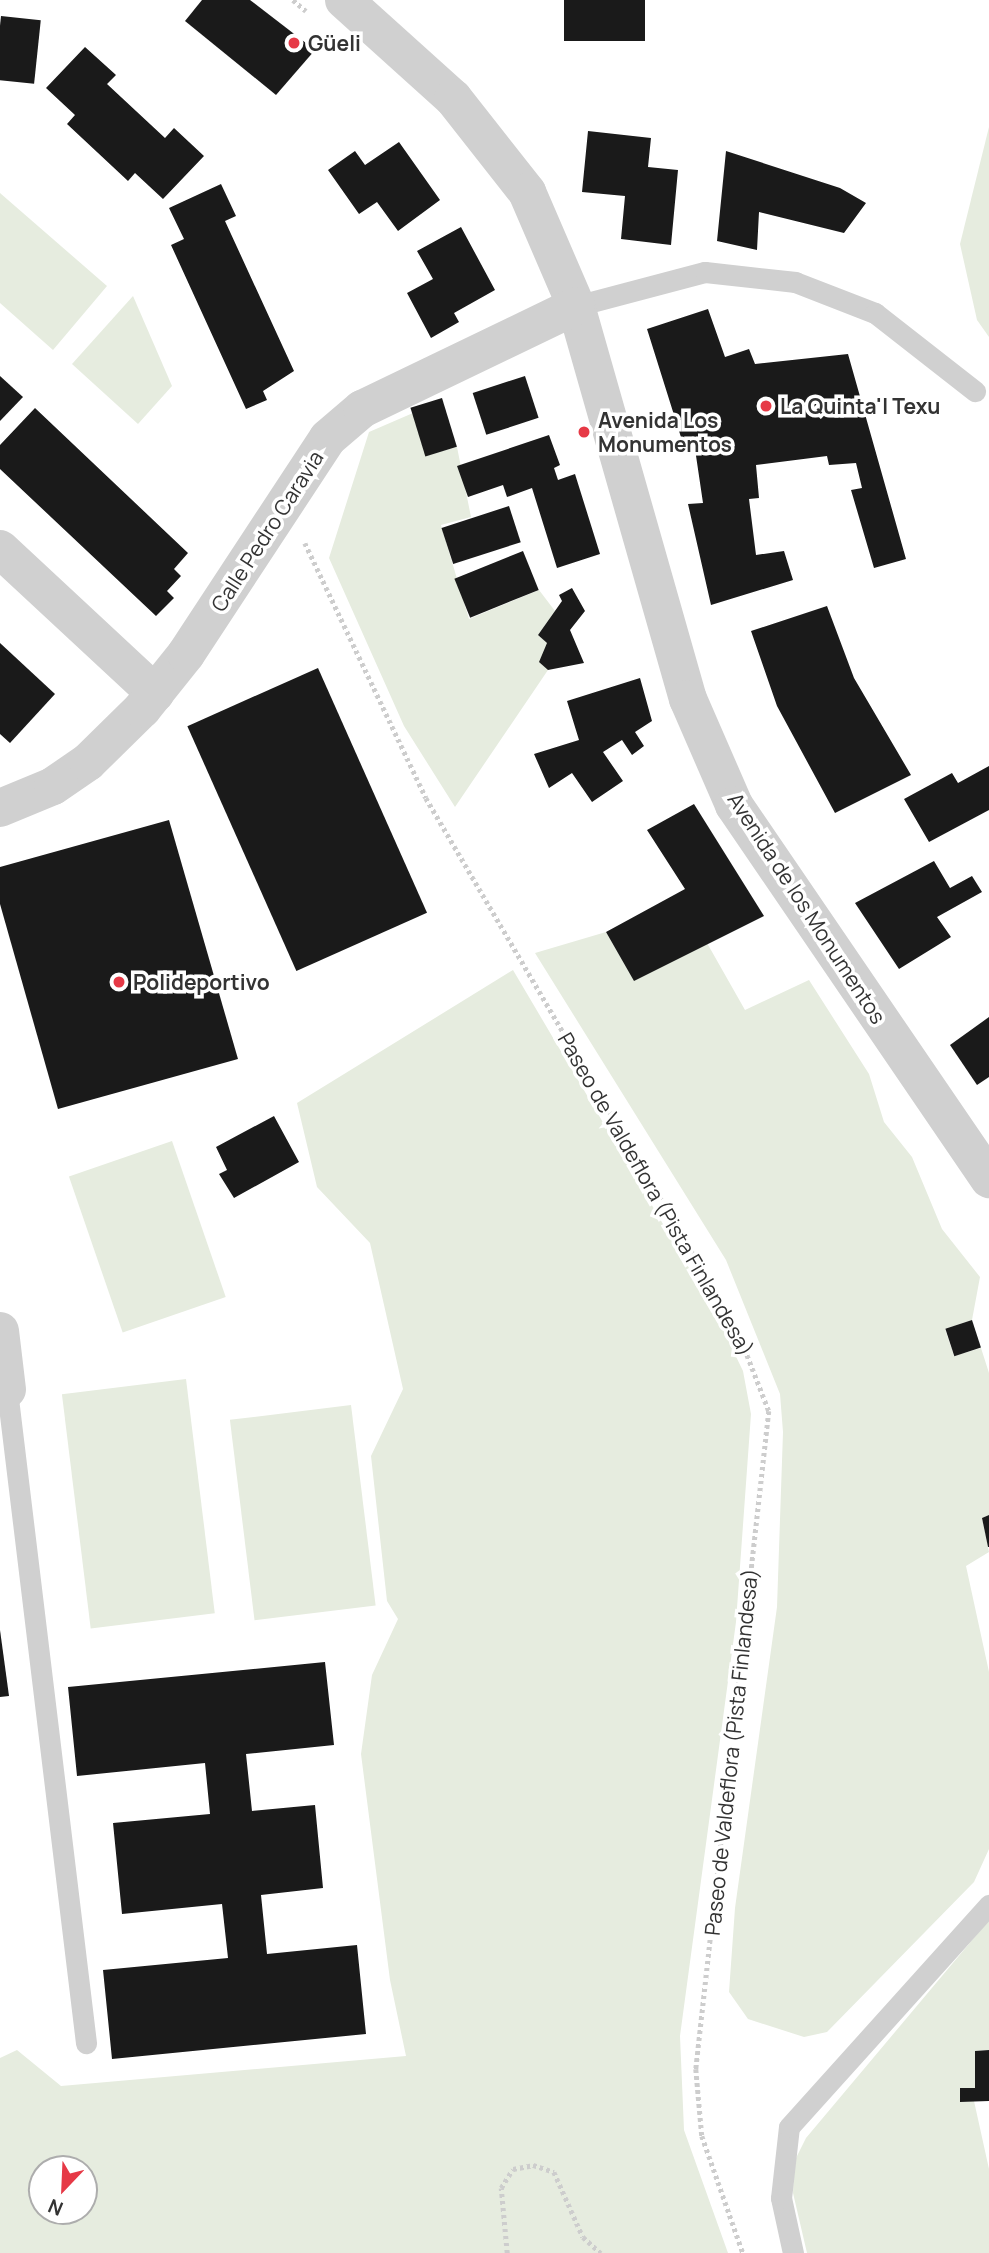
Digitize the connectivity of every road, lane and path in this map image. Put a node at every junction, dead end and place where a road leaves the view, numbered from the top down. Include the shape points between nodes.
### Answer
1 (344, 0) edge
2 (576, 306) junction
3 (975, 391) dead end
4 (302, 531) dead end
5 (0, 549) edge
6 (155, 693) junction
7 (0, 808) edge
8 (989, 1179) edge
9 (0, 1331) edge
10 (7, 1390) joint
11 (989, 1905) edge
12 (86, 2043) dead end
13 (507, 2253) edge
14 (601, 2253) edge
15 (743, 2253) edge
16 (793, 2253) edge

1 - 2 street, Avenida de los Monumentos via 453,98 527,192
2 - 3 lane via 705,272 795,282 875,313
2 - 6 street, Calle Pedro Caravia via 362,409 328,439
2 - 8 street, Avenida de los Monumentos via 688,699 734,804
4 - 15 path, Paseo de Valdeflora (Pista Finlandesa) via 426,798 737,1329 764,1390 769,1411 696,2069 702,2136
5 - 6 street
6 - 7 street, Calle Pedro Caravia via 88,762 53,786
9 - 10 street
10 - 12 lane
11 - 16 lane via 789,2127 782,2198
13 - 14 path via 501,2188 513,2169 533,2165 554,2172 583,2237

